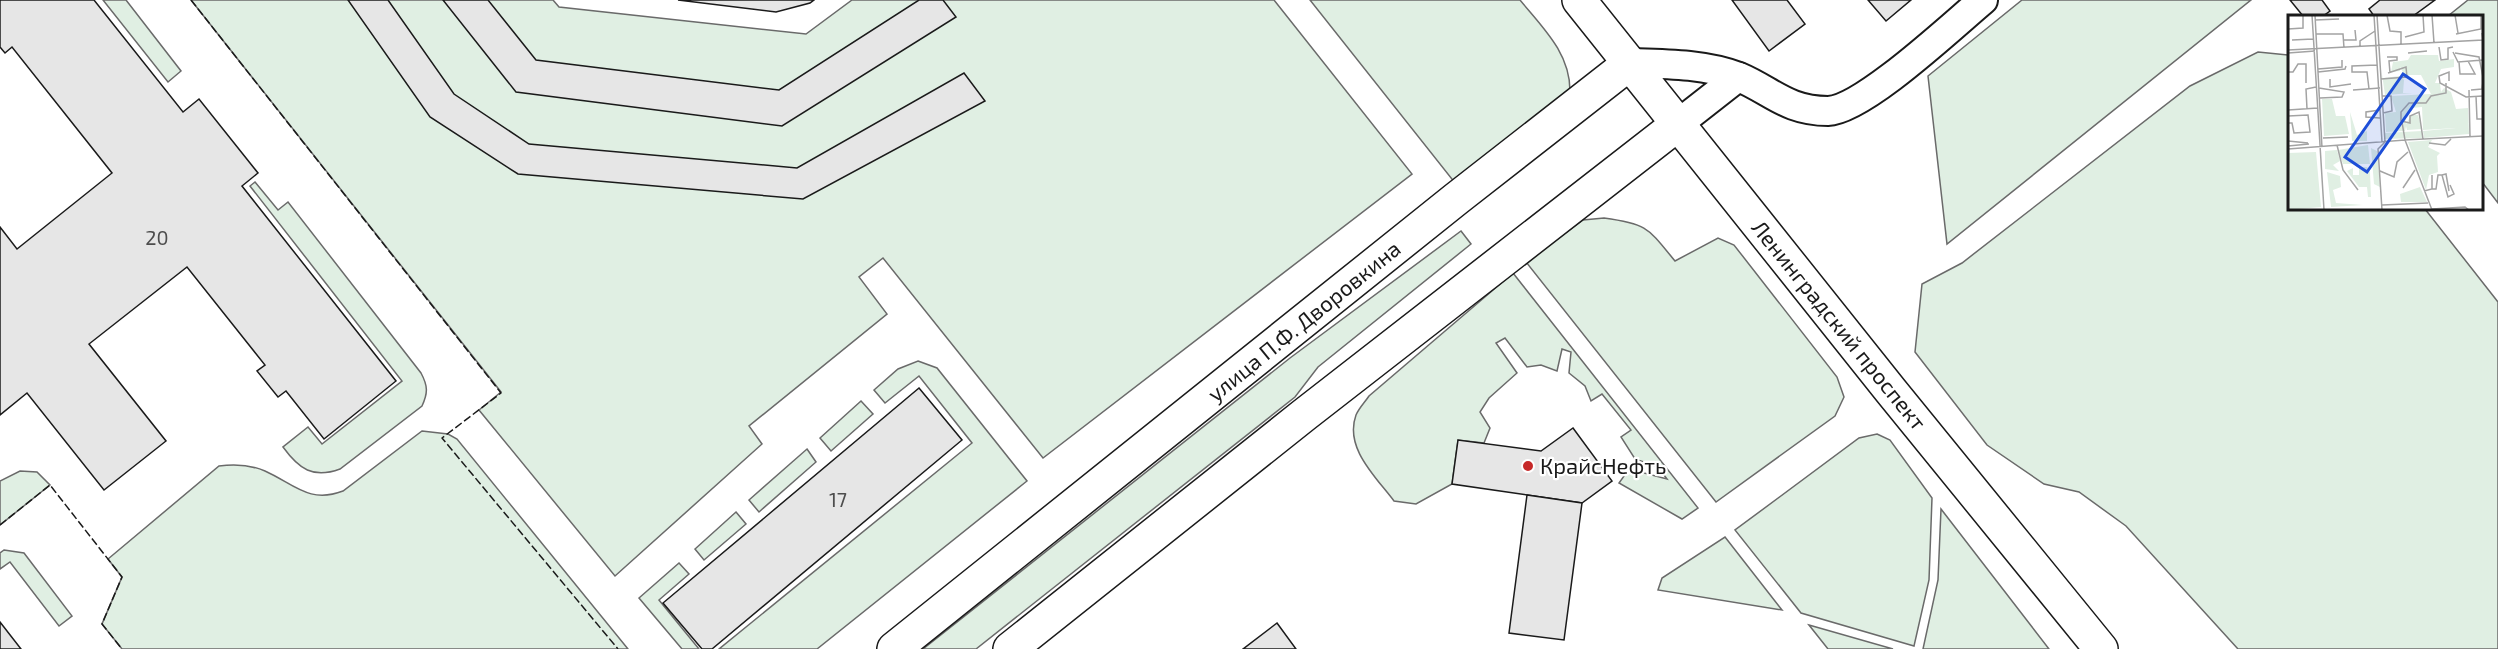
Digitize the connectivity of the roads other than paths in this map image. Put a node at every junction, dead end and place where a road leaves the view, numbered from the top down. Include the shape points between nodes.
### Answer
1 (1579, 0) edge
2 (1983, 0) edge
3 (1630, 63) junction
4 (1738, 77) junction
5 (1678, 124) junction
6 (894, 649) edge
7 (1010, 649) edge
8 (2101, 649) edge

1 - 3 street, Ленинградский проспект
2 - 4 street via 1866,97 1830,111 1792,106
3 - 4 street via 1680,64
3 - 5 street, Ленинградский проспект
3 - 6 street, улица П.Ф. Дворовкина
4 - 5 street
5 - 7 street
5 - 8 street, Ленинградский проспект

